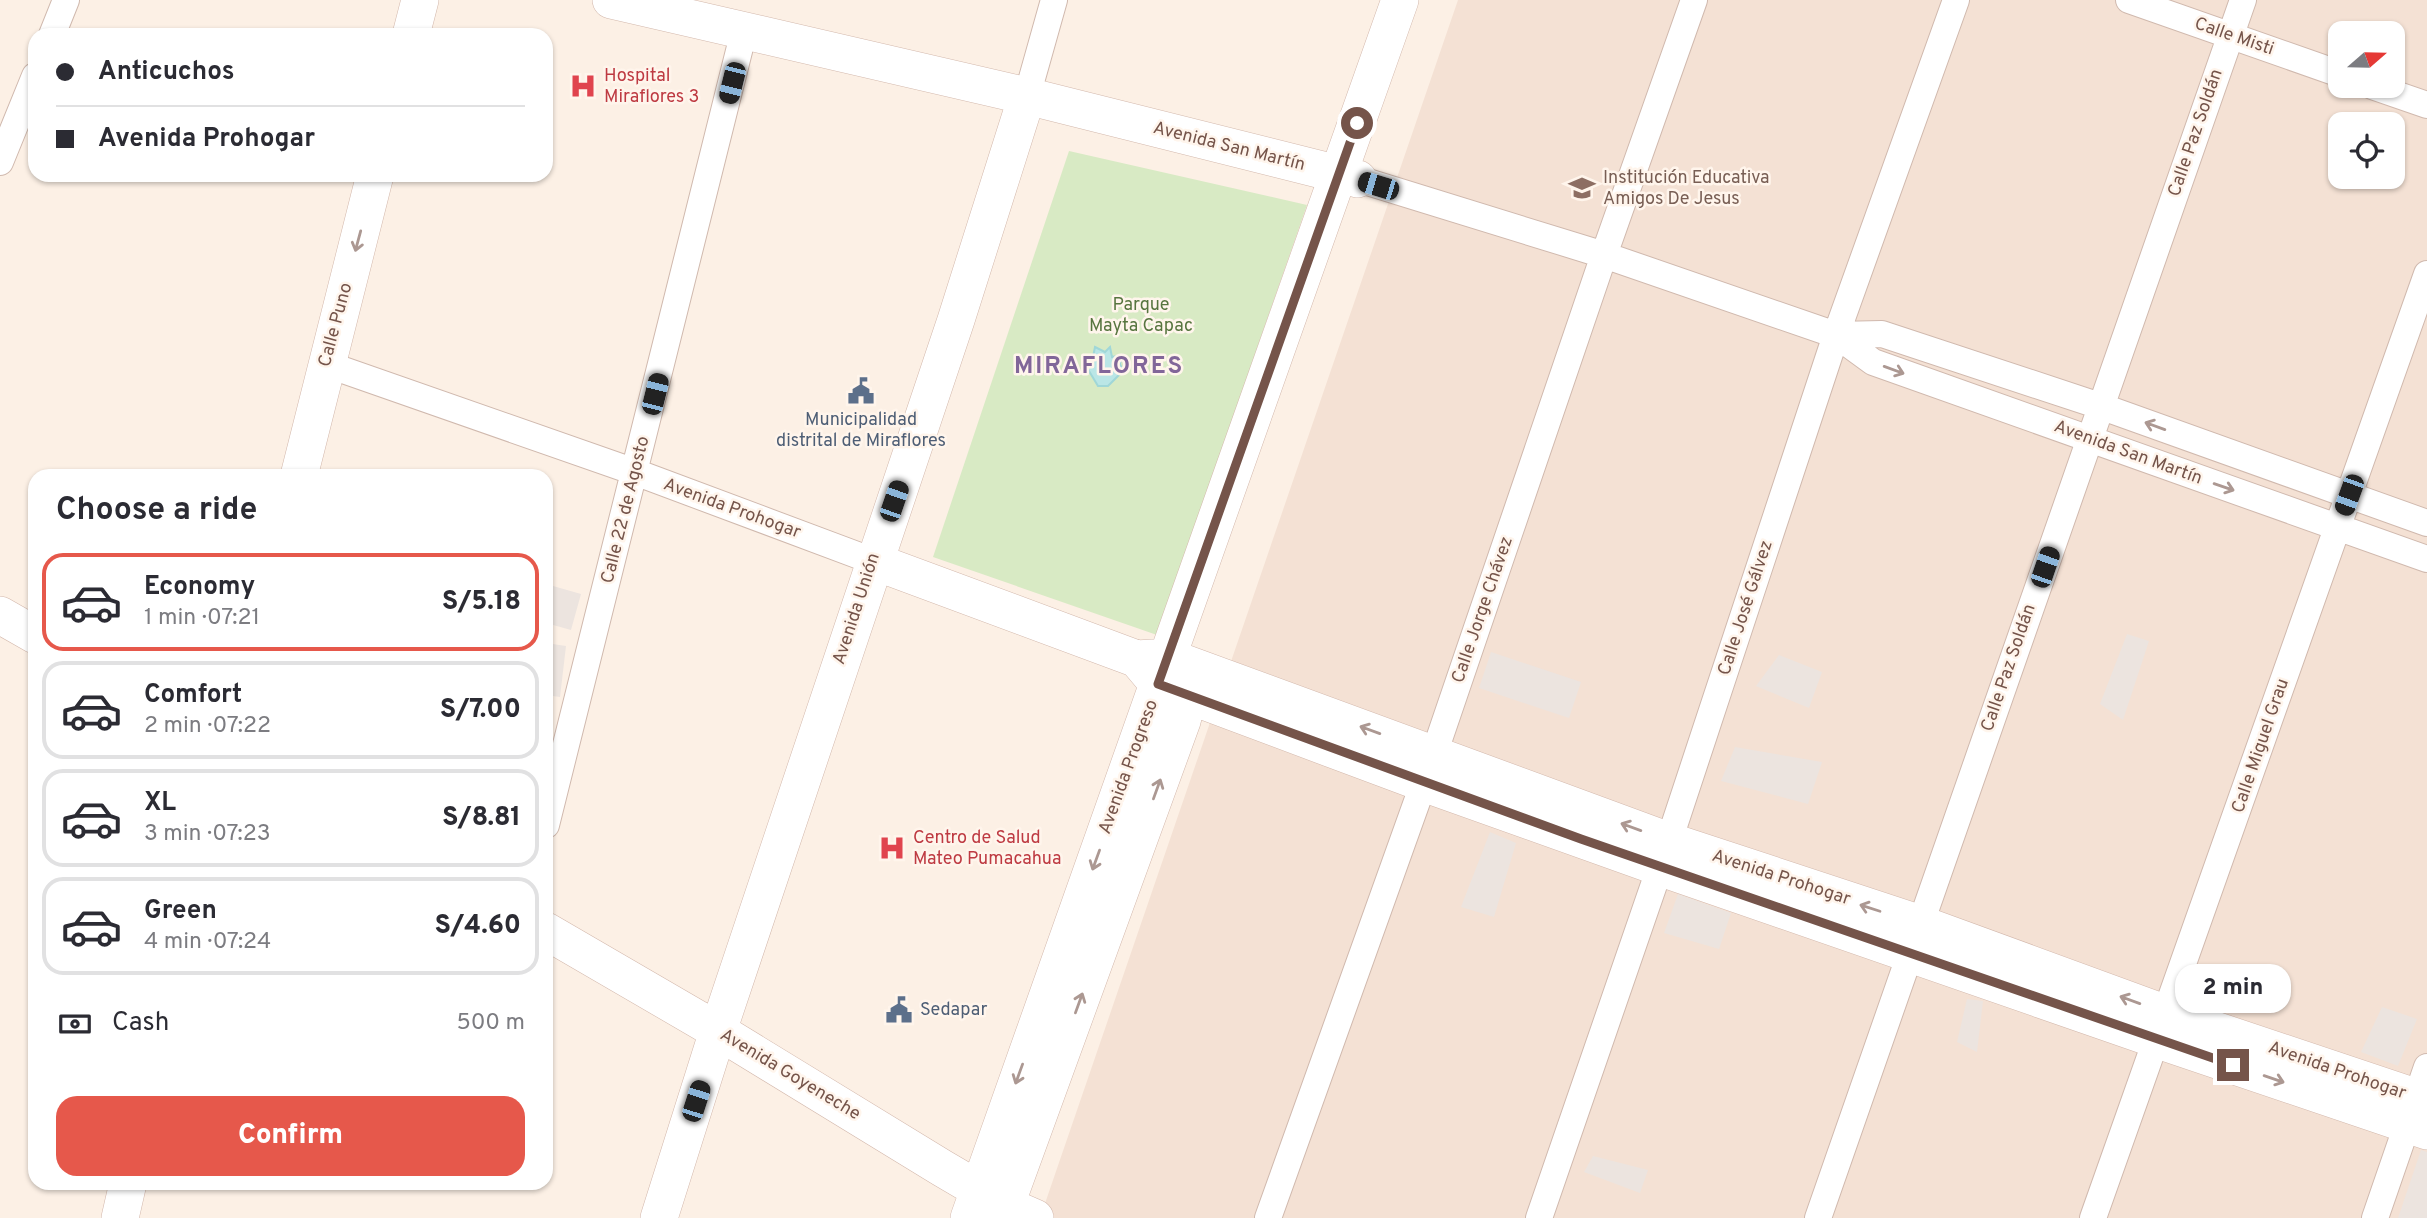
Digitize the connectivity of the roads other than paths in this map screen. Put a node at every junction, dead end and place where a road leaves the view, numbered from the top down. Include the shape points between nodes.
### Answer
1 (66, 0) edge
2 (420, 0) edge
3 (611, 0) edge
4 (1054, 0) edge
5 (1400, 0) edge
6 (1422, 0) edge
7 (1695, 0) edge
8 (1956, 0) edge
9 (2129, 0) edge
10 (2243, 0) edge
11 (55, 28) edge
12 (413, 28) edge
13 (744, 31) junction
14 (2230, 36) junction
15 (2328, 70) edge
16 (28, 93) edge
17 (1027, 96) junction
18 (2405, 97) edge
19 (2427, 105) edge
20 (0, 162) edge
21 (1348, 177) junction
22 (373, 182) edge
23 (1604, 255) junction
24 (2427, 274) edge
25 (1836, 335) junction
26 (326, 364) junction
27 (2100, 406) junction
28 (2089, 440) junction
29 (301, 469) edge
30 (635, 472) junction
31 (2349, 495) junction
32 (2427, 523) edge
33 (2337, 527) junction
34 (2427, 559) edge
35 (873, 561) junction
36 (0, 615) edge
37 (28, 631) edge
38 (1170, 672) junction
39 (1428, 768) junction
40 (553, 797) edge
41 (1664, 854) junction
42 (553, 935) edge
43 (1916, 939) junction
44 (2162, 1027) junction
45 (718, 1031) junction
46 (2421, 1104) edge
47 (126, 1190) edge
48 (998, 1210) edge
49 (120, 1218) edge
50 (659, 1218) edge
51 (1268, 1218) edge
52 (1539, 1218) edge
53 (1818, 1218) edge
54 (2093, 1218) edge
55 (2375, 1218) edge

1 - 11 street
2 - 12 street
3 - 13 street, Avenida San Martín
4 - 17 street, Avenida Unión
5 - 21 street, Avenida Progreso
6 - 21 street, Avenida Progreso
7 - 23 street, Calle Jorge Chávez
8 - 25 street, Calle José Gálvez
9 - 14 street, Calle Misti
10 - 14 street, Calle Paz Soldán
13 - 17 street, Avenida San Martín
13 - 30 street, Calle 22 de Agosto
14 - 15 street, Calle Misti
14 - 27 street, Calle Paz Soldán
16 - 20 street
17 - 21 street, Avenida San Martín
17 - 35 street, Avenida Unión
18 - 19 street
21 - 23 street, Avenida San Martín
21 - 38 street, Avenida Progreso via 1201,639
22 -> 26 street, Calle Puno
23 - 25 street, Avenida San Martín
23 - 39 street, Calle Jorge Chávez
24 - 31 street, Calle Miguel Grau
25 - 27 street, Avenida San Martín via 1882,334
25 -> 28 street, Avenida San Martín via 1873,362
25 - 41 street, Calle José Gálvez
26 - 29 street, Calle Puno
26 - 30 street, Avenida Prohogar
27 - 28 street, Calle Paz Soldán
31 -> 27 street, Avenida San Martín
28 -> 33 street, Avenida San Martín
28 - 43 street, Calle Paz Soldán
30 - 35 street, Avenida Prohogar
30 - 40 street, Calle 22 de Agosto
31 - 32 street, Avenida San Martín
31 - 33 street, Calle Miguel Grau
33 - 34 street, Avenida San Martín
33 - 44 street, Calle Miguel Grau
35 - 38 street, Avenida Prohogar
35 - 45 street, Avenida Unión
36 - 37 street
38 - 39 street, Avenida Prohogar
38 - 48 street, Avenida Progreso via 1179,730
39 - 41 street, Avenida Prohogar
39 - 51 street, Calle Jorge Chávez
41 - 43 street, Avenida Prohogar
41 - 52 street, Calle José Gálvez
42 - 45 street, Avenida Goyeneche
43 - 44 street, Avenida Prohogar
43 - 53 street, Calle Paz Soldán
44 - 46 street, Avenida Prohogar
44 - 54 street, Calle Miguel Grau
45 - 48 street, Avenida Goyeneche
45 - 50 street, Avenida Unión
46 - 55 street
47 - 49 street

